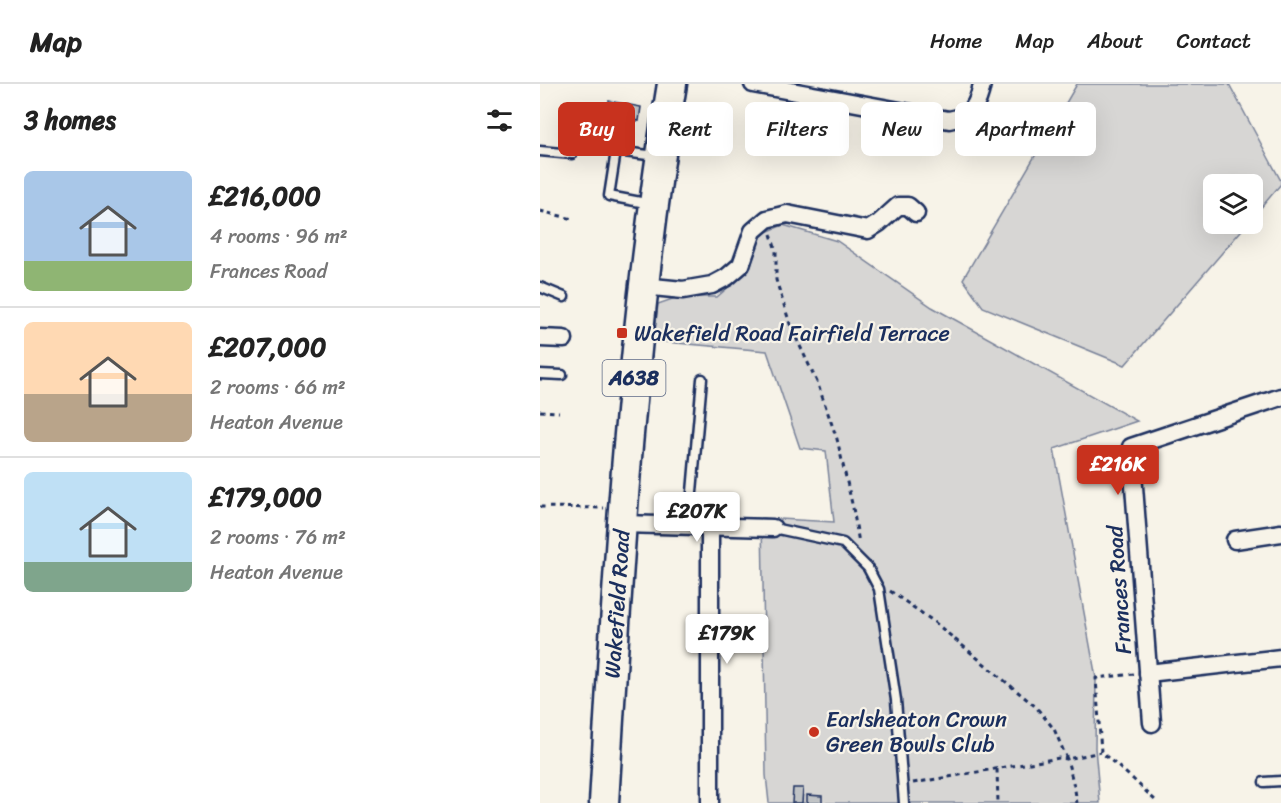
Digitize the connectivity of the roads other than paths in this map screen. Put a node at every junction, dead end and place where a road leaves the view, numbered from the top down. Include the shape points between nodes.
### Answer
1 (672, 84) edge
2 (753, 84) edge
3 (982, 84) edge
4 (669, 102) edge
5 (540, 151) edge
6 (558, 153) edge
7 (647, 154) edge
8 (661, 156) edge
9 (654, 204) junction
10 (916, 213) dead end
11 (643, 286) junction
12 (540, 287) edge
13 (564, 297) dead end
14 (540, 338) edge
15 (564, 339) dead end
16 (540, 374) edge
17 (562, 375) dead end
18 (702, 379) dead end
19 (1281, 397) edge
20 (623, 516) junction
21 (689, 526) junction
22 (710, 526) junction
23 (773, 528) joint
24 (1281, 533) edge
25 (1235, 540) dead end
26 (1281, 658) edge
27 (1148, 673) junction
28 (1152, 723) dead end
29 (1281, 781) edge
30 (1264, 782) dead end
31 (604, 803) edge
32 (710, 803) edge
33 (904, 803) edge

1 - 4 highway, Wakefield Road / A638
2 - 3 street via 950,120 974,109
5 - 6 lane
7 - 9 lane via 616,151 609,196
8 - 9 highway, Wakefield Road / A638
9 - 11 highway, Wakefield Road / A638
10 - 11 street via 908,206 898,206 868,230 787,214 766,219 753,231 741,265 727,277 712,285 683,290
11 - 20 highway, Wakefield Road / A638
12 - 13 lane
14 - 15 street
16 - 17 lane
18 - 21 lane
19 - 27 street, Frances Road via 1131,447
20 - 21 street
20 - 31 highway, Wakefield Road / A638
21 - 22 street
22 - 23 street
22 - 32 street
23 - 33 lane via 843,543 876,582 896,700
24 - 25 street
26 - 27 street, Frances Road
27 - 28 street, Frances Road
29 - 30 lane

